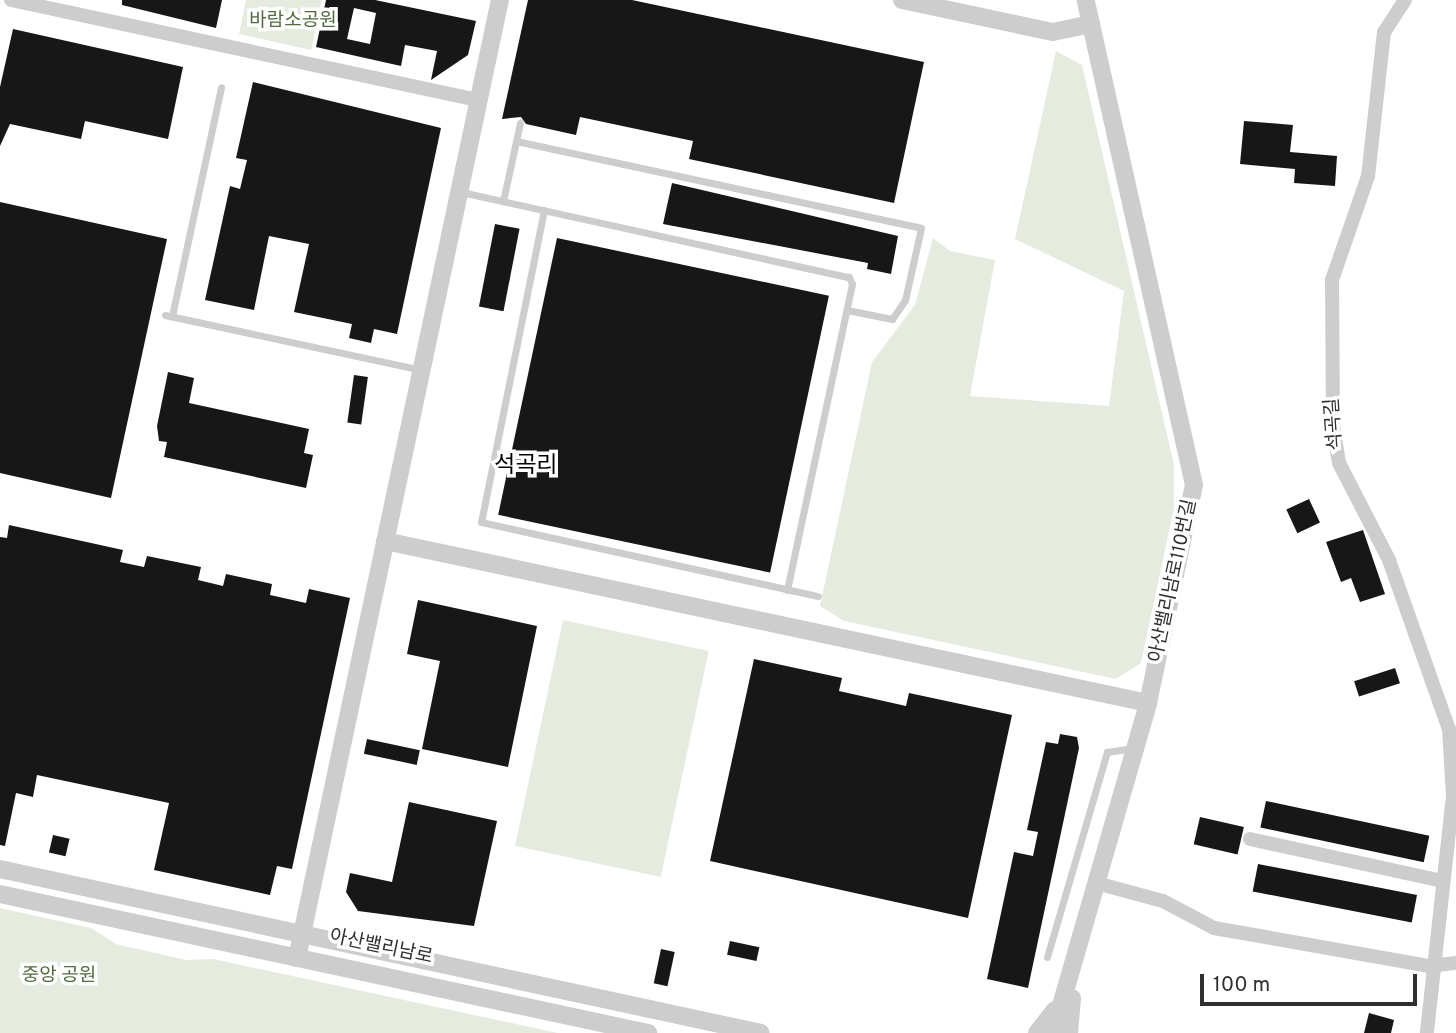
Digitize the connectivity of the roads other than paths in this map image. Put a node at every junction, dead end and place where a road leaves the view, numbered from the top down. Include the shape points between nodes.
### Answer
1 (10, 0) edge
2 (500, 0) edge
3 (902, 0) edge
4 (1086, 0) edge
5 (1405, 0) edge
6 (1091, 24) junction
7 (221, 87) dead end
8 (479, 100) junction
9 (520, 123) dead end
10 (516, 141) junction
11 (460, 192) junction
12 (503, 201) junction
13 (544, 210) junction
14 (847, 310) junction
15 (422, 370) junction
16 (385, 541) junction
17 (787, 590) junction
18 (818, 596) dead end
19 (1148, 704) junction
20 (1125, 749) dead end
21 (1250, 839) dead end
22 (0, 869) edge
23 (1443, 881) junction
24 (1100, 884) junction
25 (0, 894) edge
26 (302, 932) junction
27 (1047, 957) dead end
28 (297, 958) junction
29 (1456, 963) edge
30 (1430, 966) junction
31 (1072, 980) junction
32 (732, 1030) edge
33 (648, 1033) edge
34 (761, 1033) edge
35 (1037, 1033) edge
36 (1053, 1033) edge
37 (1069, 1033) edge
38 (1427, 1033) edge

1 - 8 street
2 - 8 street
3 - 6 street via 1053,32
4 - 6 street, 아산밸리남로110번길
5 - 23 street, 석곡길 via 1384,32 1368,176 1332,280 1333,425 1339,463 1389,560 1442,699 1453,760
6 - 19 street, 아산밸리남로110번길 via 1194,485
7 - 15 lane via 168,316
8 - 11 street
9 - 10 lane
10 - 12 lane
10 - 14 lane via 921,228 905,300 892,319
11 - 12 lane
11 - 15 street
12 - 13 lane
13 - 14 lane via 845,275 852,284
13 - 17 lane via 481,522
14 - 17 lane
15 - 16 street
16 - 19 street
16 - 26 street
17 - 18 lane
19 - 24 street, 아산밸리남로110번길
20 - 27 lane via 1107,752
21 - 23 street
22 - 26 street, 아산밸리남로
23 - 30 street, 석곡길
24 - 30 street via 1163,901 1214,928
24 - 31 street, 아산밸리남로110번길
25 - 28 street, 아산밸리남로
26 - 28 street
26 - 32 street, 아산밸리남로
28 - 33 street, 아산밸리남로
29 - 30 street
30 - 38 street, 석곡길
31 - 35 street
31 - 36 street, 아산밸리남로110번길
31 - 37 street
32 - 34 street, 아산밸리남로

